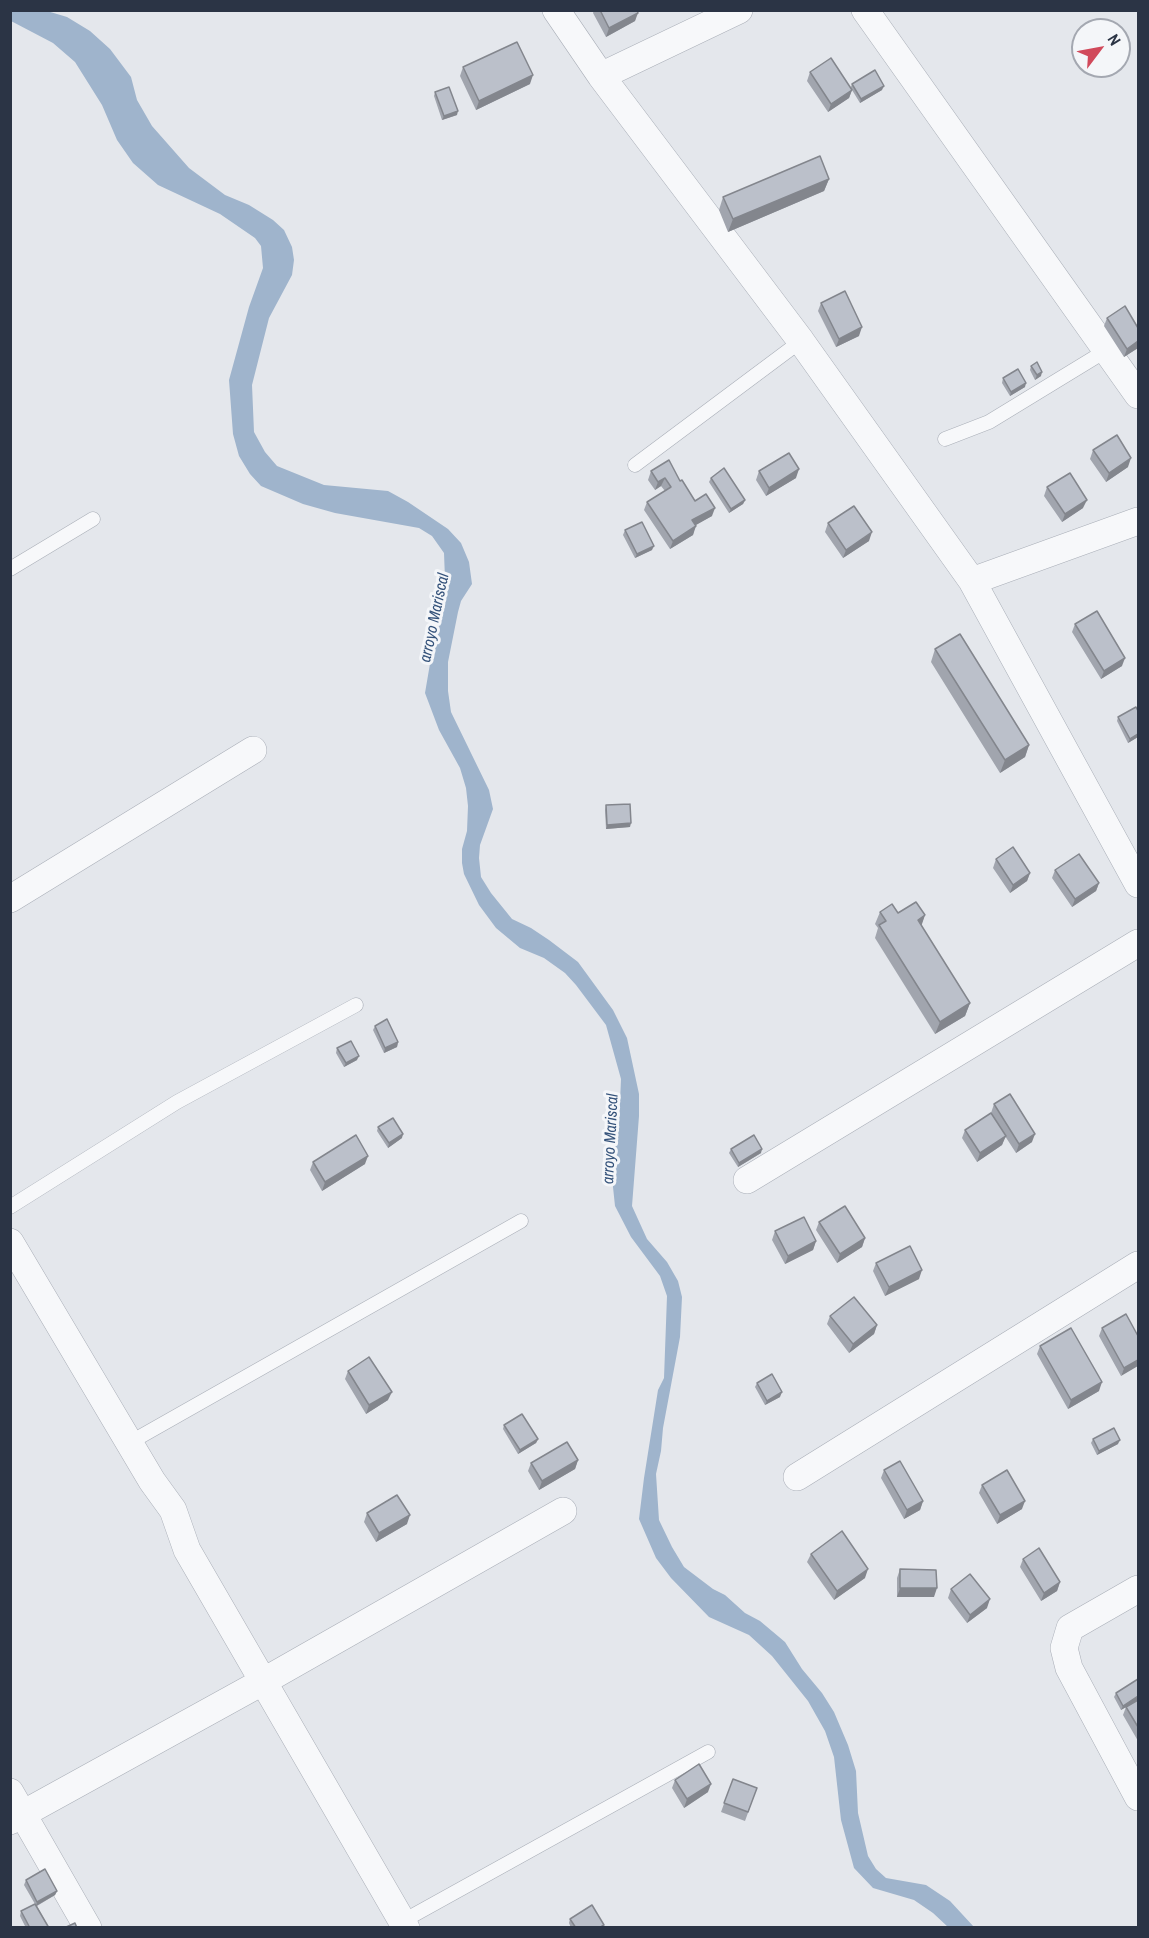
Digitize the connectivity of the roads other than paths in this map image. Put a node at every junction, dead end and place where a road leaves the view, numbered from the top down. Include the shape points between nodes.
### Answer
1 (556, 10) edge
2 (739, 10) edge
3 (865, 10) edge
4 (601, 76) junction
5 (801, 341) junction
6 (1107, 350) junction
7 (1138, 395) edge
8 (945, 439) dead end
9 (635, 465) dead end
10 (93, 519) dead end
11 (1138, 521) edge
12 (10, 568) edge
13 (972, 581) junction
14 (253, 750) dead end
15 (1138, 884) edge
16 (10, 899) edge
17 (1138, 943) edge
18 (356, 1005) dead end
19 (747, 1180) dead end
20 (10, 1207) edge
21 (521, 1221) dead end
22 (10, 1242) edge
23 (1138, 1264) edge
24 (129, 1443) junction
25 (797, 1477) dead end
26 (563, 1511) dead end
27 (1138, 1589) edge
28 (264, 1681) junction
29 (708, 1752) dead end
30 (1138, 1797) edge
31 (15, 1809) edge
32 (405, 1924) edge
33 (88, 1928) edge

1 - 4 street
2 - 4 street
3 - 6 street
4 - 5 street
5 - 9 lane
5 - 13 street
6 - 7 street
6 - 8 lane via 989,422
10 - 12 lane
11 - 13 street
13 - 15 street
14 - 16 street
17 - 19 street
18 - 20 lane via 177,1102
21 - 24 lane
22 - 24 street
23 - 25 street
24 - 28 street via 173,1510 187,1550
26 - 28 street
27 - 30 street via 1070,1628 1064,1648 1068,1668
28 - 31 street
28 - 32 street
29 - 32 lane
31 - 33 street

